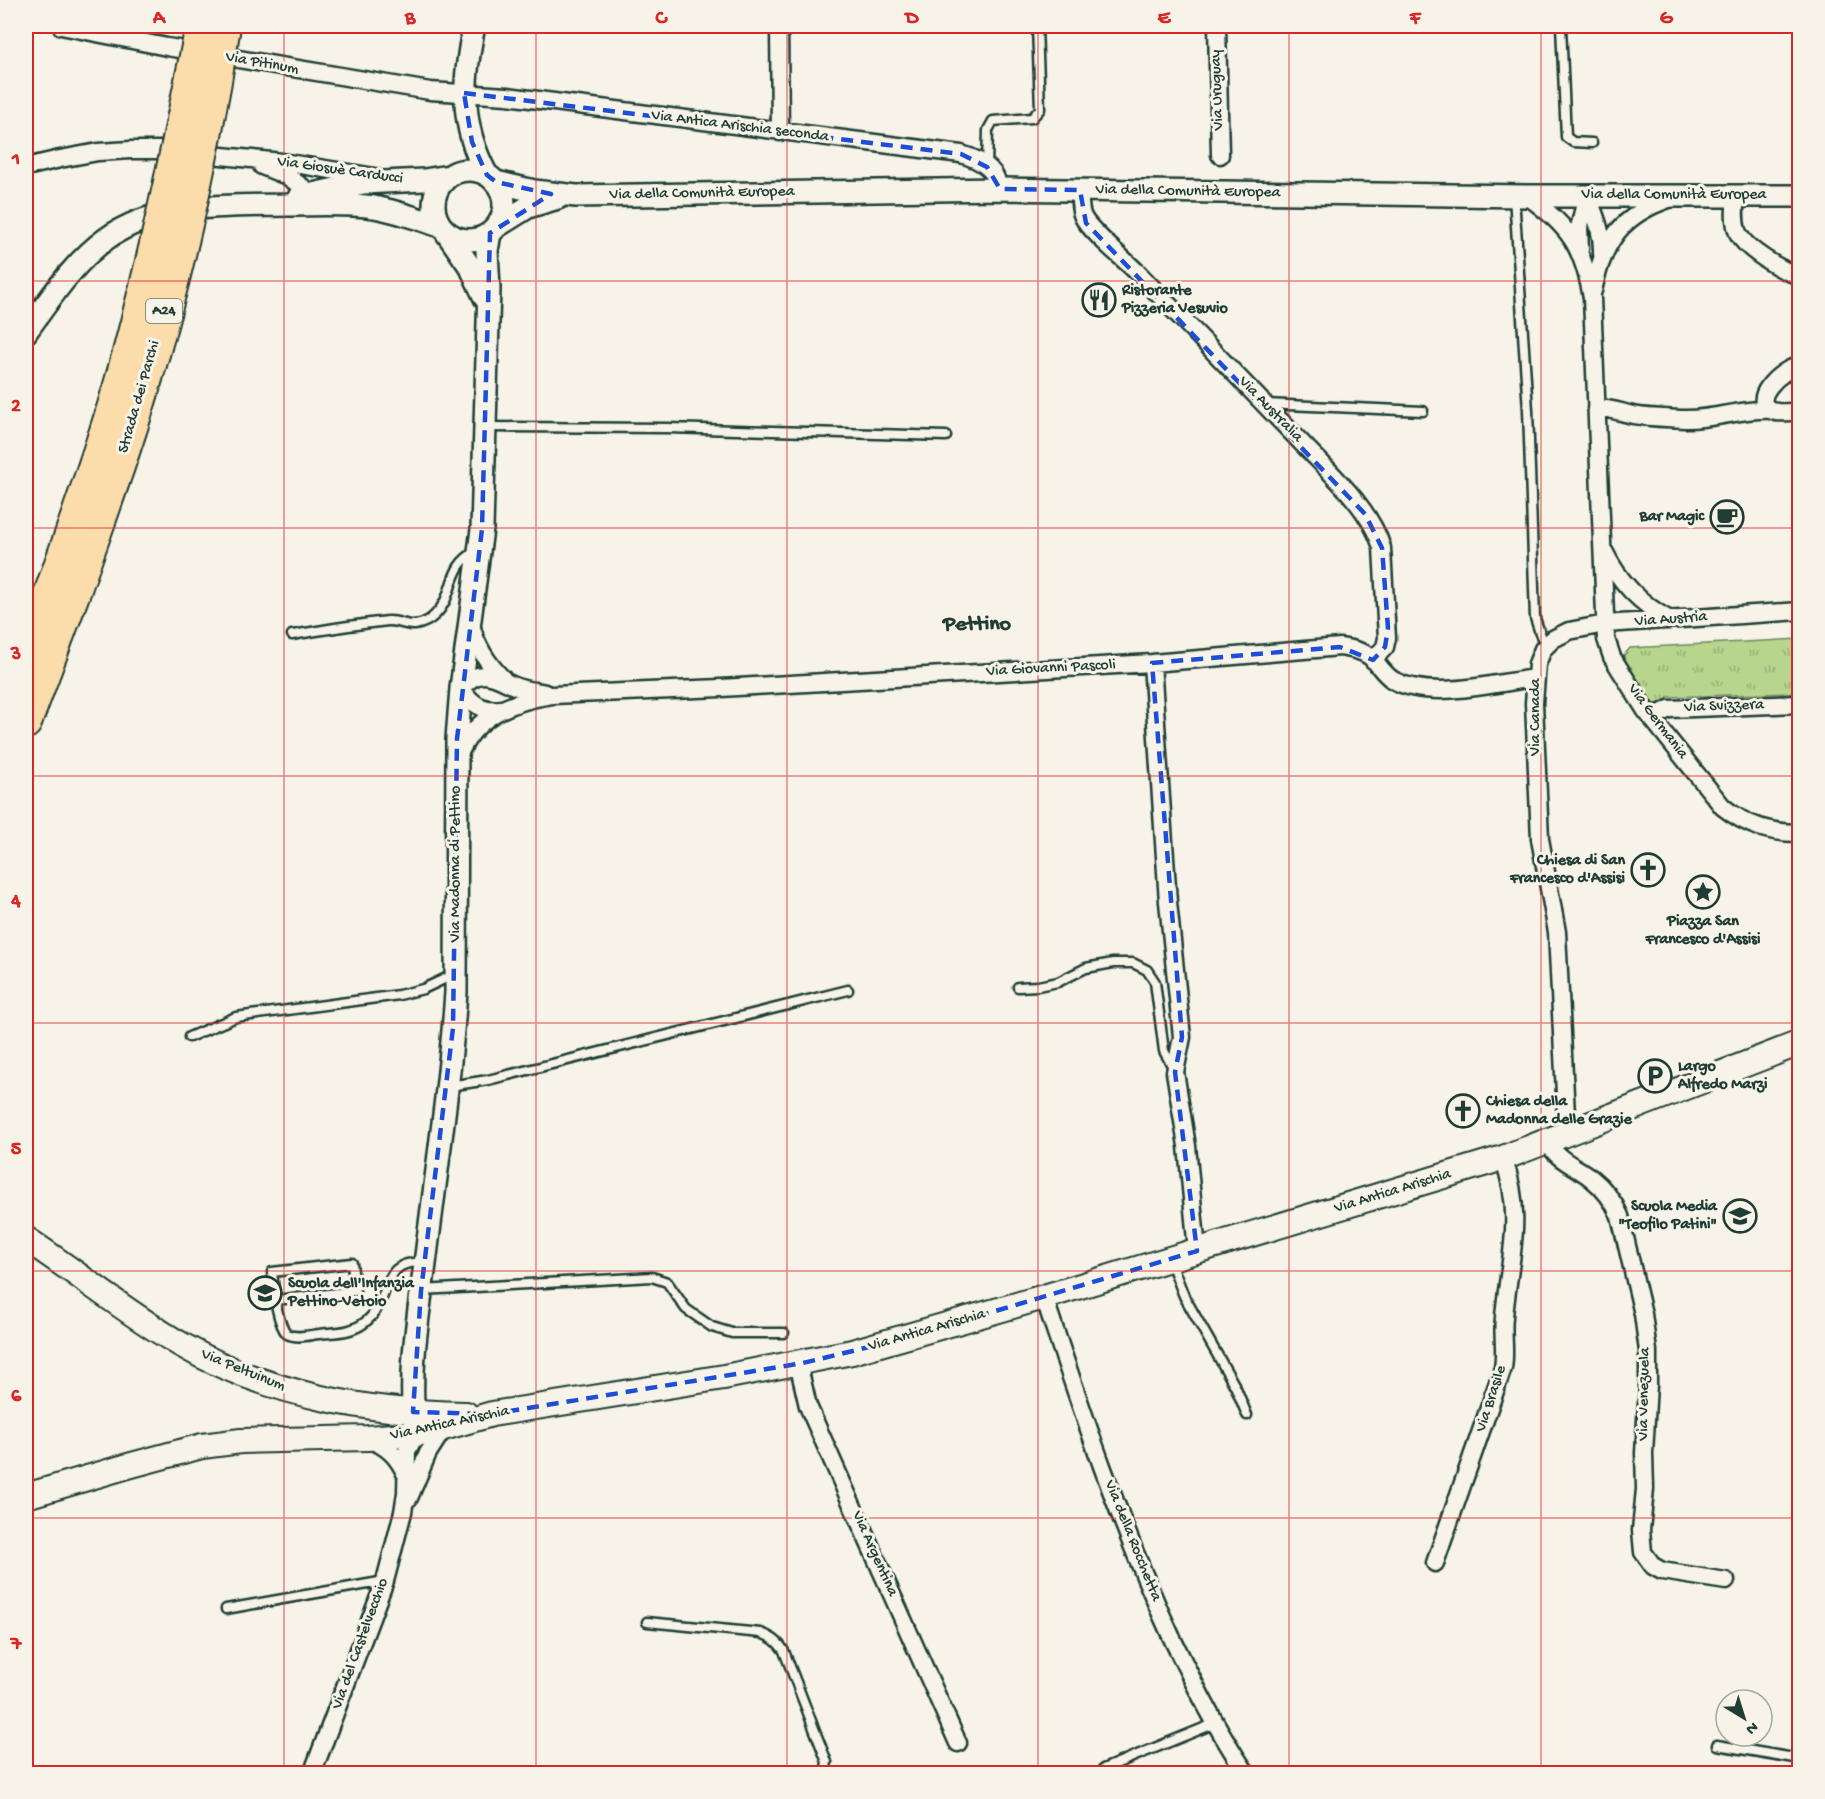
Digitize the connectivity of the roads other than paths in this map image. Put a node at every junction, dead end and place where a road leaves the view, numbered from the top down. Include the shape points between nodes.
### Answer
1 (61, 26) edge
2 (201, 26) edge
3 (225, 26) edge
4 (474, 26) edge
5 (779, 26) edge
6 (1037, 26) edge
7 (1217, 26) edge
8 (1561, 26) edge
9 (89, 28) edge
10 (464, 93) junction
11 (466, 118) junction
12 (780, 132) junction
13 (1592, 143) dead end
14 (1220, 155) dead end
15 (232, 158) junction
16 (26, 167) edge
17 (987, 167) junction
18 (451, 175) junction
19 (491, 179) junction
20 (393, 181) junction
21 (998, 189) junction
22 (1080, 190) junction
23 (312, 194) junction
24 (1587, 195) junction
25 (1683, 195) junction
26 (1736, 195) junction
27 (576, 196) junction
28 (1521, 196) junction
29 (1800, 196) edge
30 (332, 204) junction
31 (266, 205) junction
32 (443, 229) junction
33 (493, 230) junction
34 (1581, 256) junction
35 (1602, 258) junction
36 (1800, 276) edge
37 (1592, 298) junction
38 (488, 316) junction
39 (26, 331) edge
40 (1799, 366) edge
41 (1766, 390) junction
42 (1265, 404) junction
43 (1596, 408) junction
44 (1772, 410) junction
45 (1423, 411) dead end
46 (1741, 411) junction
47 (1800, 411) edge
48 (486, 427) junction
49 (946, 436) dead end
50 (1602, 548) junction
51 (480, 549) junction
52 (65, 586) junction
53 (1800, 611) edge
54 (1670, 620) junction
55 (470, 622) junction
56 (1605, 624) junction
57 (292, 635) dead end
58 (1547, 644) junction
59 (26, 658) edge
60 (1373, 660) junction
61 (1152, 663) junction
62 (1535, 678) junction
63 (503, 679) junction
64 (461, 687) junction
65 (552, 695) junction
66 (1800, 704) edge
67 (501, 709) junction
68 (1652, 718) junction
69 (26, 723) edge
70 (457, 758) junction
71 (1800, 833) edge
72 (456, 974) junction
73 (1018, 987) dead end
74 (848, 990) dead end
75 (189, 1036) dead end
76 (1800, 1043) edge
77 (1175, 1072) junction
78 (448, 1086) junction
79 (1558, 1138) junction
80 (1503, 1158) junction
81 (26, 1239) edge
82 (1197, 1251) junction
83 (1170, 1260) junction
84 (425, 1263) junction
85 (421, 1290) junction
86 (1044, 1297) junction
87 (276, 1300) junction
88 (784, 1333) dead end
89 (798, 1363) junction
90 (333, 1402) junction
91 (492, 1414) junction
92 (1247, 1415) dead end
93 (414, 1423) junction
94 (444, 1428) junction
95 (368, 1438) junction
96 (335, 1439) junction
97 (413, 1472) junction
98 (26, 1496) edge
99 (1435, 1563) dead end
100 (385, 1581) junction
101 (1726, 1581) dead end
102 (226, 1609) dead end
103 (647, 1622) dead end
104 (1216, 1723) junction
105 (958, 1743) dead end
106 (1735, 1748) edge
107 (1800, 1759) edge
108 (316, 1772) edge
109 (825, 1773) edge
110 (1104, 1773) edge
111 (1247, 1773) edge

1 - 9 street, Via Pitinum
2 - 52 highway, Strada dei Parchi / A24, bridge via 144,293
3 - 52 highway, Strada dei Parchi / A24, bridge via 179,254 146,381 116,476
4 - 10 street
5 - 12 street
6 - 17 lane via 1040,109 1032,118 993,121 988,130
7 - 14 street, Via Uruguay
8 - 13 lane via 1566,136 1573,142
9 - 10 street, Via Pitinum via 294,69
10 - 11 street
10 - 12 street, Via Antica Arischia seconda
11 - 18 street via 462,146
11 - 19 street via 472,142
12 - 17 street, Via Antica Arischia seconda via 961,154
15 - 16 street, Via Giosuè Carducci via 131,150
15 - 20 street, Via Giosuè Carducci via 282,162
15 - 23 street, Via Giosuè Carducci via 287,176
17 - 21 street via 996,176
18 - 19 street via 470,170
18 - 20 street, Via Giosuè Carducci
18 - 32 street via 434,198 435,216
19 - 27 street, Via della Comunità Europea via 534,191
19 - 33 street via 502,194 504,206
20 - 23 street
21 - 22 street, Via della Comunità Europea
21 - 27 street, Via della Comunità Europea
22 - 28 street, Via della Comunità Europea
22 - 42 street, Via Australia via 1086,224
23 - 30 street, Via Giosuè Carducci
23 - 31 street
24 - 25 street, Via della Comunità Europea
24 - 28 street, Via della Comunità Europea
24 - 34 street, Via Germania via 1579,228
24 - 35 street, Via Germania via 1601,235
25 - 26 street, Via della Comunità Europea
25 - 35 street, Via Germania via 1662,201 1625,224 1613,236
26 - 29 street, Via della Comunità Europea
26 - 36 street via 1735,219 1745,243 1778,268
27 - 33 street, Via della Comunità Europea via 538,202
28 - 34 street, Via Germania via 1563,225
28 - 58 lane via 1534,618
30 - 31 street
30 - 32 street, Via Giosuè Carducci via 372,207
31 - 39 street via 183,210 129,225 106,239 67,276
32 - 33 street via 466,240 478,239
32 - 38 street via 477,279
33 - 38 street via 487,251
34 - 37 street, Via Germania
35 - 37 street, Via Germania
37 - 43 street, Via Germania
38 - 48 street, Via Madonna di Pettino
40 - 41 street via 1785,371
41 - 44 street via 1764,400
41 - 46 street
42 - 45 lane
42 - 60 street, Via Australia via 1346,491 1379,539 1388,628 1384,646
43 - 46 street via 1684,419
43 - 50 street, Via Germania
44 - 46 street
44 - 47 street
48 - 49 lane
48 - 51 street, Via Madonna di Pettino
50 - 54 street, Via Germania via 1635,596
50 - 56 street, Via Germania
51 - 55 street, Via Madonna di Pettino
51 - 57 lane via 459,564 437,614 427,621 414,625 391,620
52 - 59 highway, Strada dei Parchi / A24
52 - 69 highway, Strada dei Parchi / A24
53 - 54 street, Via Austria
54 - 56 street, Via Austria
55 - 63 street, Via Giovanni Pascoli via 484,657
55 - 64 street, Via Madonna di Pettino
56 - 58 street, Via Austria via 1569,631
56 - 68 street, Via Germania via 1612,657
58 - 62 street, Via Canada
60 - 61 street, Via Giovanni Pascoli via 1340,647
60 - 62 street, Via Giovanni Pascoli via 1392,680 1425,690
61 - 65 street, Via Giovanni Pascoli
61 - 77 street via 1168,902 1182,1037
62 - 79 street, Via Canada via 1540,839 1557,932
63 - 64 street, Via Giovanni Pascoli via 484,675
63 - 65 street, Via Giovanni Pascoli via 517,687
64 - 67 street via 480,707
64 - 70 street, Via Madonna di Pettino
65 - 67 street, Via Giovanni Pascoli
66 - 68 street, Via Svizzera via 1669,709
67 - 70 street, Via Giovanni Pascoli via 468,736
68 - 71 street, Via Germania via 1734,816 1763,830
70 - 72 street, Via Madonna di Pettino
72 - 75 lane via 399,995 236,1017
72 - 78 street, Via Madonna di Pettino
73 - 77 lane via 1058,982 1086,968 1113,963 1133,963 1147,970 1155,982 1164,1051
74 - 78 lane via 488,1080
76 - 79 main road, Via Antica Arischia
77 - 82 street via 1188,1146
78 - 84 street, Via Madonna di Pettino
79 - 80 main road, Via Antica Arischia
79 - 101 street, Via Venezuela via 1555,1153 1603,1188 1613,1201 1643,1314 1648,1351 1643,1552 1662,1571
80 - 82 main road, Via Antica Arischia
80 - 99 street, Via Brasile via 1513,1187 1516,1220 1504,1319 1503,1368
81 - 90 main road, Via Peltuinum via 154,1328 219,1365
82 - 83 main road, Via Antica Arischia
83 - 86 main road, Via Antica Arischia
83 - 92 lane via 1184,1296
84 - 85 street, Via Madonna di Pettino
84 - 87 lane via 408,1262 397,1268 390,1276 379,1308 363,1324 350,1330 290,1336 281,1326
85 - 88 lane via 652,1277 667,1282 686,1309 712,1327 732,1333
85 - 93 street, Via Madonna di Pettino via 414,1363
86 - 89 main road, Via Antica Arischia via 898,1340
86 - 104 street, Via della Rocchetta via 1133,1548 1183,1661
87 - 87 lane via 355,1291 352,1263 272,1272
89 - 91 main road, Via Antica Arischia
89 - 105 street, Via Argentina via 808,1406
90 - 93 main road, Via Peltuinum
90 - 96 main road via 344,1407 352,1422 347,1432
91 - 93 main road, Via Peltuinum
91 - 94 main road, Via Antica Arischia
93 - 94 main road, Via Antica Arischia
93 - 95 main road, Via Antica Arischia
93 - 97 street, Via del Castelvecchio via 407,1451
94 - 97 street, Via del Castelvecchio
95 - 96 main road, Via Antica Arischia
95 - 97 street via 387,1447
96 - 98 main road, Via Antica Arischia via 202,1446
97 - 100 street, Via del Castelvecchio
100 - 102 lane
100 - 108 street, Via del Castelvecchio
103 - 109 lane via 761,1633 780,1644 827,1762
104 - 110 lane via 1103,1769
104 - 111 street, Via della Rocchetta
106 - 107 lane

